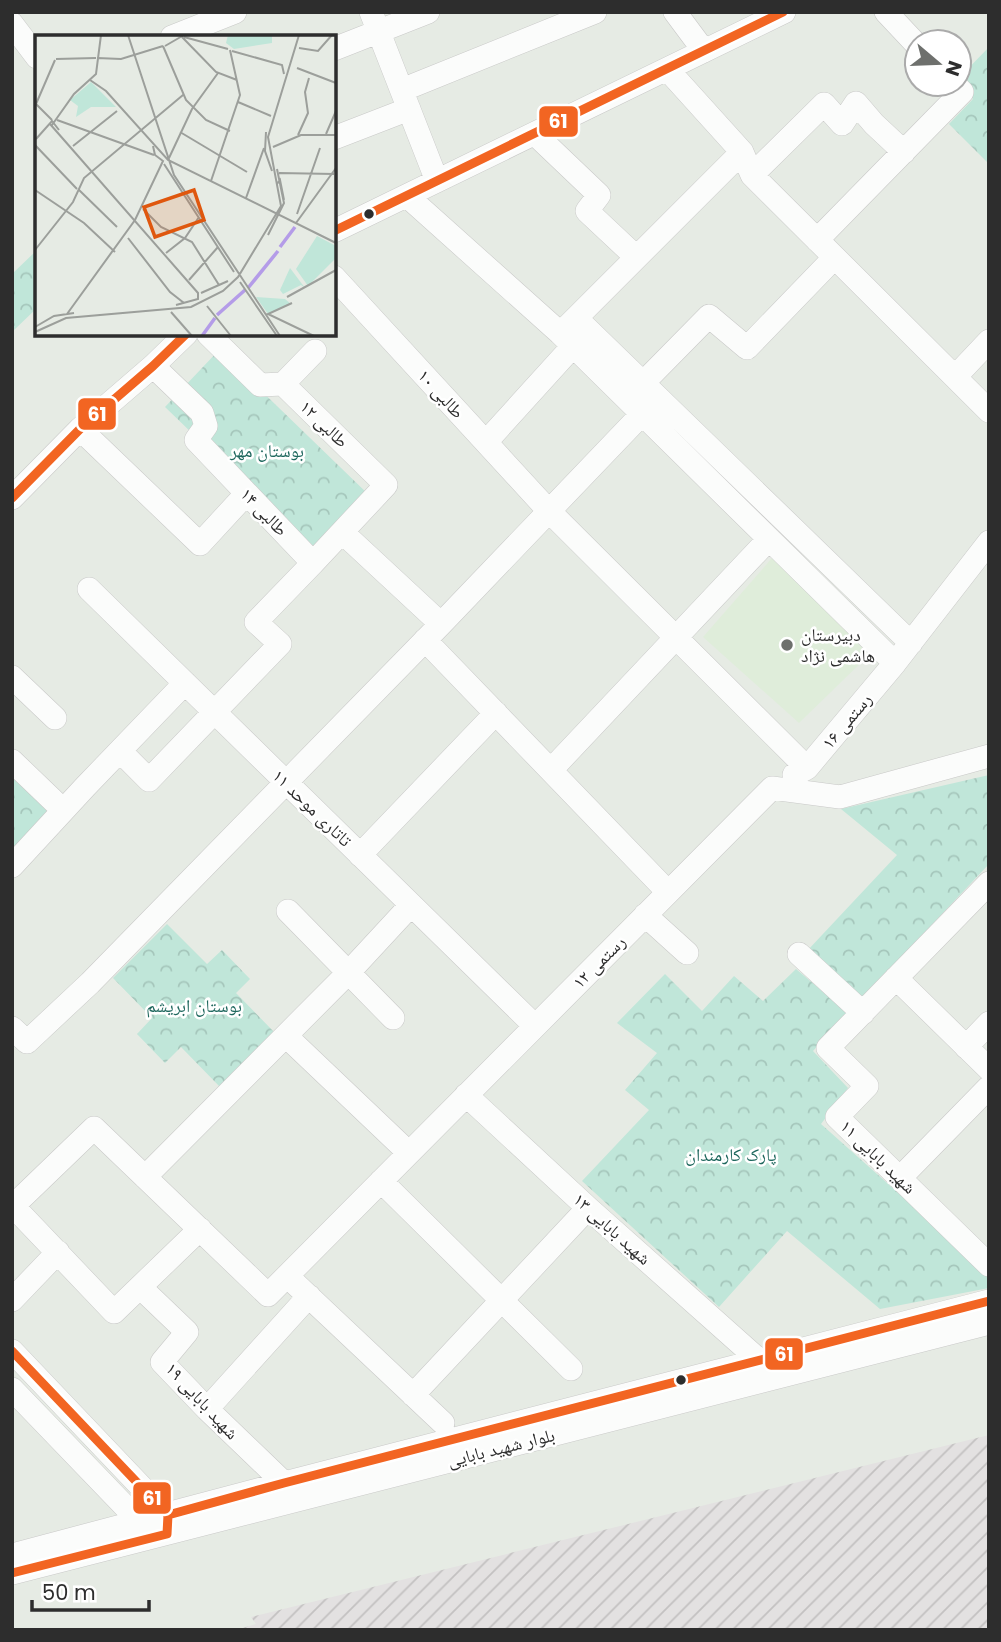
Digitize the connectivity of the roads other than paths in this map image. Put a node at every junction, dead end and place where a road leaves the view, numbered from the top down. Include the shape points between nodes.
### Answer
1 (235, 12) edge
2 (428, 12) edge
3 (595, 12) edge
4 (675, 12) edge
5 (784, 12) edge
6 (886, 12) edge
7 (375, 22) edge
8 (12, 24) edge
9 (903, 30) edge
10 (177, 35) edge
11 (336, 48) edge
12 (704, 51) junction
13 (35, 54) edge
14 (667, 69) junction
15 (950, 98) edge
16 (405, 99) junction
17 (536, 134) junction
18 (336, 137) edge
19 (742, 152) junction
20 (904, 152) junction
21 (752, 175) junction
22 (438, 181) junction
23 (407, 196) junction
24 (336, 231) edge
25 (817, 240) junction
26 (636, 257) junction
27 (834, 258) junction
28 (336, 279) edge
29 (570, 332) junction
30 (185, 336) edge
31 (210, 336) edge
32 (989, 341) edge
33 (315, 351) dead end
34 (153, 366) junction
35 (955, 377) junction
36 (643, 383) junction
37 (283, 384) junction
38 (989, 411) edge
39 (642, 414) junction
40 (80, 429) junction
41 (486, 442) junction
42 (246, 494) junction
43 (12, 498) edge
44 (549, 511) junction
45 (343, 533) junction
46 (769, 538) junction
47 (989, 542) edge
48 (313, 563) junction
49 (89, 589) dead end
50 (433, 632) junction
51 (677, 637) junction
52 (911, 643) junction
53 (895, 663) junction
54 (12, 677) edge
55 (185, 683) junction
56 (214, 712) junction
57 (496, 713) junction
58 (55, 718) dead end
59 (120, 751) junction
60 (989, 755) edge
61 (12, 761) edge
62 (807, 768) junction
63 (551, 770) junction
64 (285, 782) junction
65 (772, 788) junction
66 (63, 810) junction
67 (360, 855) junction
68 (12, 866) edge
69 (989, 883) edge
70 (668, 892) junction
71 (411, 905) junction
72 (288, 911) dead end
73 (645, 915) junction
74 (687, 953) dead end
75 (799, 954) dead end
76 (349, 972) junction
77 (896, 978) junction
78 (863, 1013) junction
79 (393, 1018) dead end
80 (989, 1024) edge
81 (535, 1026) junction
82 (12, 1028) edge
83 (286, 1036) junction
84 (966, 1047) junction
85 (989, 1069) edge
86 (989, 1087) edge
87 (466, 1095) junction
88 (409, 1153) junction
89 (145, 1177) junction
90 (900, 1178) junction
91 (381, 1181) junction
92 (588, 1208) junction
93 (200, 1229) junction
94 (58, 1252) junction
95 (989, 1265) edge
96 (287, 1276) junction
97 (140, 1287) junction
98 (309, 1296) junction
99 (12, 1300) edge
100 (502, 1300) junction
101 (989, 1301) edge
102 (989, 1323) edge
103 (12, 1350) edge
104 (760, 1361) junction
105 (571, 1369) dead end
106 (12, 1389) edge
107 (413, 1395) junction
108 (207, 1409) junction
109 (443, 1423) dead end
110 (284, 1483) junction
111 (156, 1527) junction
112 (12, 1555) edge
113 (12, 1573) edge

1 - 10 street
2 - 7 street
3 - 16 street
4 - 12 street
5 - 12 street
6 - 9 street
7 - 11 street
7 - 16 street
8 - 13 street
12 - 14 street
14 - 17 street
14 - 19 street
15 - 20 street
16 - 18 street
16 - 22 street
17 - 22 street
17 - 26 street via 599,195 587,211
19 - 21 street
19 - 26 street
20 - 21 street via 856,103 842,124 824,104
20 - 25 street
21 - 25 street
22 - 23 street
23 - 24 street
23 - 29 street
25 - 27 street
26 - 29 street
27 - 35 street
27 - 36 street via 747,348 709,316
28 - 41 street, طالبی ۱۰
29 - 36 street
29 - 39 street
29 - 41 street
30 - 34 street
31 - 37 street, طالبی ۱۲ via 260,384
32 - 35 street
33 - 37 street
34 - 40 street
34 - 42 street, طالبی ۱۴ via 202,413 206,426 196,440
35 - 38 street
36 - 52 street
37 - 45 street, طالبی ۱۲ via 386,485
39 - 44 street
39 - 46 street
40 - 42 street via 200,544
40 - 43 street
41 - 44 street, طالبی ۱۰
42 - 48 street, طالبی ۱۴
44 - 50 street
44 - 51 street, طالبی ۱۰
45 - 48 street
45 - 50 street
46 - 51 street
46 - 53 street
47 - 52 street, رستمی ۱۶
48 - 56 street via 256,622 280,644
49 - 55 street, تاتاری موحد ۱۱
50 - 57 street
50 - 64 street
51 - 62 street, طالبی ۱۰
51 - 63 street
52 - 53 street, رستمی ۱۶
53 - 62 street, رستمی ۱۶
54 - 58 street
55 - 56 street, تاتاری موحد ۱۱
55 - 59 street
56 - 59 street via 149,780
56 - 64 street, تاتاری موحد ۱۱
57 - 63 street
57 - 67 street
59 - 66 street
60 - 65 street via 840,797
61 - 66 street
62 - 65 street, رستمی ۱۶
63 - 70 street
64 - 67 street, تاتاری موحد ۱۱
64 - 82 street via 27,1042
65 - 70 street, رستمی ۱۲
66 - 68 street
67 - 71 street, تاتاری موحد ۱۱
69 - 77 street
70 - 73 street, رستمی ۱۲
71 - 76 street
71 - 81 street, تاتاری موحد ۱۱
72 - 76 street
73 - 74 street
73 - 81 street, رستمی ۱۲
75 - 78 street
76 - 79 street
76 - 83 street
77 - 78 street
77 - 84 street
78 - 90 street, شهید بابایی ۱۱ via 828,1048 867,1086 837,1117
80 - 84 street
81 - 87 street, رستمی ۱۲
83 - 88 street
83 - 89 street
84 - 85 street
86 - 90 street
87 - 88 street, رستمی ۱۲
87 - 92 street, شهید بابایی ۱۳
88 - 91 street, رستمی ۱۲
89 - 93 street
89 - 94 street via 94,1128 13,1206
90 - 95 street, شهید بابایی ۱۱
91 - 96 street, رستمی ۱۲
91 - 100 street
92 - 100 street
92 - 104 street, شهید بابایی ۱۳
93 - 96 street, رستمی ۱۲ via 268,1295
93 - 97 street
94 - 97 street via 114,1312
94 - 99 street
96 - 98 street
97 - 108 street, شهید بابایی ۱۹ via 187,1332 162,1362
98 - 107 street
98 - 108 street
100 - 105 street
100 - 107 street
101 - 104 street, بلوار شهید بابایی
102 - 111 street, بلوار شهید بابایی
103 - 111 street
104 - 110 street, بلوار شهید بابایی
106 - 111 street
107 - 109 street
108 - 110 street, شهید بابایی ۱۹
110 - 111 street, بلوار شهید بابایی
111 - 112 street, بلوار شهید بابایی
111 - 113 street, بلوار شهید بابایی

